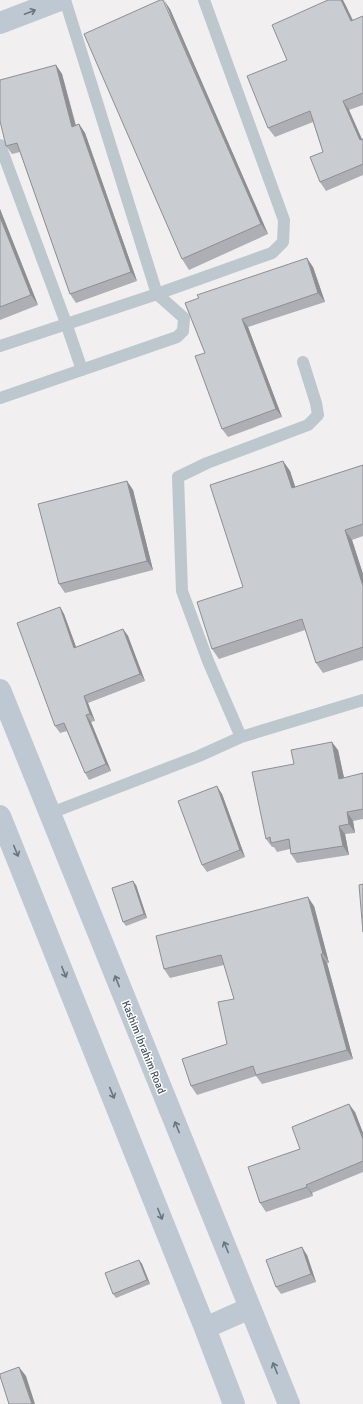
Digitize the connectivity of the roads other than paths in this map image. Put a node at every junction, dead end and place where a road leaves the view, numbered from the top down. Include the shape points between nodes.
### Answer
1 (60, 0) edge
2 (65, 0) edge
3 (204, 0) edge
4 (0, 23) edge
5 (0, 145) edge
6 (158, 294) junction
7 (66, 323) junction
8 (0, 346) edge
9 (303, 362) dead end
10 (82, 370) junction
11 (0, 398) edge
12 (0, 690) edge
13 (363, 700) edge
14 (241, 737) junction
15 (51, 813) junction
16 (0, 816) edge
17 (250, 1308) junction
18 (205, 1328) junction
19 (234, 1404) edge
20 (289, 1404) edge

4 -> 1 street
2 - 6 lane
3 - 6 lane via 284,220 283,242 272,253
5 - 7 lane
6 - 7 lane
6 - 10 lane via 184,318 183,331 177,337
7 - 8 lane
7 - 10 lane
9 - 14 lane via 318,415 308,424 207,463 178,477 182,591 208,661
10 - 11 lane
12 - 15 street, Kashim Ibrahim Road
13 - 14 lane
14 - 15 lane via 199,756
17 -> 15 street, Kashim Ibrahim Road
16 -> 18 street
17 - 18 street
20 -> 17 street, Kashim Ibrahim Road
18 - 19 street

